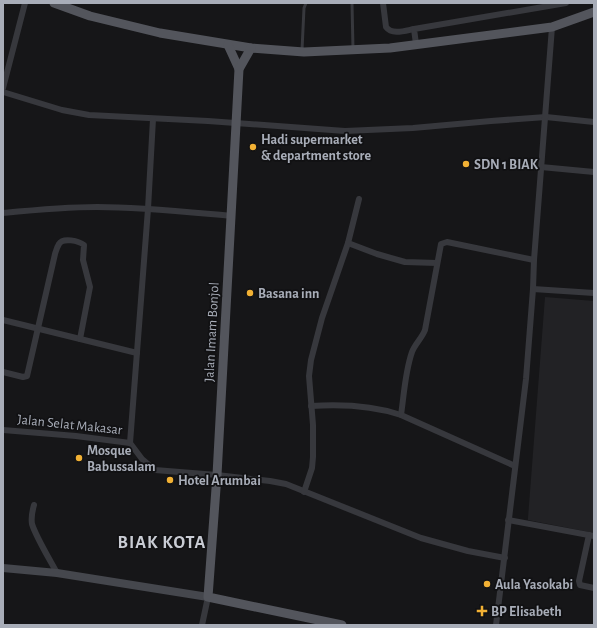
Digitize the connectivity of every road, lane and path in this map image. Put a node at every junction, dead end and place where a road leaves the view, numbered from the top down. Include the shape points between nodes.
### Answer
1 (25, 3) edge
2 (54, 3) edge
3 (306, 3) edge
4 (352, 3) edge
5 (383, 3) edge
6 (566, 3) edge
7 (594, 12) edge
8 (552, 27) junction
9 (414, 29) junction
10 (416, 44) junction
11 (228, 45) junction
12 (251, 48) junction
13 (353, 50) junction
14 (302, 52) junction
15 (239, 69) junction
16 (3, 88) edge
17 (3, 92) edge
18 (546, 117) junction
19 (153, 119) junction
20 (594, 122) edge
21 (236, 124) junction
22 (541, 167) junction
23 (594, 172) edge
24 (359, 199) dead end
25 (148, 209) junction
26 (3, 212) edge
27 (231, 216) junction
28 (348, 243) junction
29 (534, 260) junction
30 (437, 263) junction
31 (533, 289) junction
32 (594, 293) edge
33 (3, 320) edge
34 (39, 328) junction
35 (80, 339) junction
36 (137, 353) junction
37 (3, 372) edge
38 (311, 406) junction
39 (401, 415) junction
40 (3, 430) edge
41 (130, 443) junction
42 (515, 466) junction
43 (217, 475) junction
44 (304, 492) junction
45 (34, 505) dead end
46 (508, 520) junction
47 (592, 536) edge
48 (505, 558) junction
49 (3, 568) edge
50 (57, 572) junction
51 (594, 588) edge
52 (208, 597) junction
53 (202, 625) edge
54 (342, 625) edge
55 (496, 625) edge

1 - 16 street
2 - 11 main road via 110,22
3 - 14 lane
4 - 13 lane
5 - 9 street via 388,30 394,32
6 - 9 street
7 - 8 main road
8 - 10 main road
8 - 18 street
9 - 10 street
10 - 13 main road
11 - 12 main road
11 - 15 main road
12 - 14 main road
12 - 15 main road
13 - 14 main road
15 - 21 main road, Jalan Imam Bonjol
17 - 19 street via 76,113
18 - 20 street
18 - 21 street via 345,131
18 - 22 street
19 - 21 street
19 - 25 street
21 - 27 main road, Jalan Imam Bonjol
22 - 23 street
22 - 29 street
24 - 28 street
25 - 26 street via 67,207
25 - 27 street
25 - 36 street
27 - 43 main road, Jalan Imam Bonjol
28 - 30 street via 405,262
28 - 38 street via 322,318 311,360
29 - 30 street via 447,242 441,244
29 - 31 street
30 - 39 street via 425,330 414,346
31 - 32 street
31 - 42 street via 526,379
33 - 34 street
34 - 35 street
34 - 35 street via 59,244 66,240 76,242 84,245 83,260 90,287
34 - 37 street via 27,376
35 - 36 street
36 - 41 street
38 - 39 street via 347,405 375,408
38 - 44 street via 313,457
39 - 42 street
40 - 41 street, Jalan Selat Makasar
41 - 43 street, Jalan Selat Makasar via 142,459 155,470
42 - 46 street
43 - 44 street, Jalan Selat Makasar via 286,484
43 - 52 main road, Jalan Imam Bonjol
44 - 48 street, Jalan Selat Makasar via 421,538
45 - 50 street via 32,523
46 - 47 street
46 - 48 street
47 - 51 street via 579,581 580,585
48 - 55 street
49 - 50 main road
50 - 52 main road
52 - 53 street
52 - 54 main road

